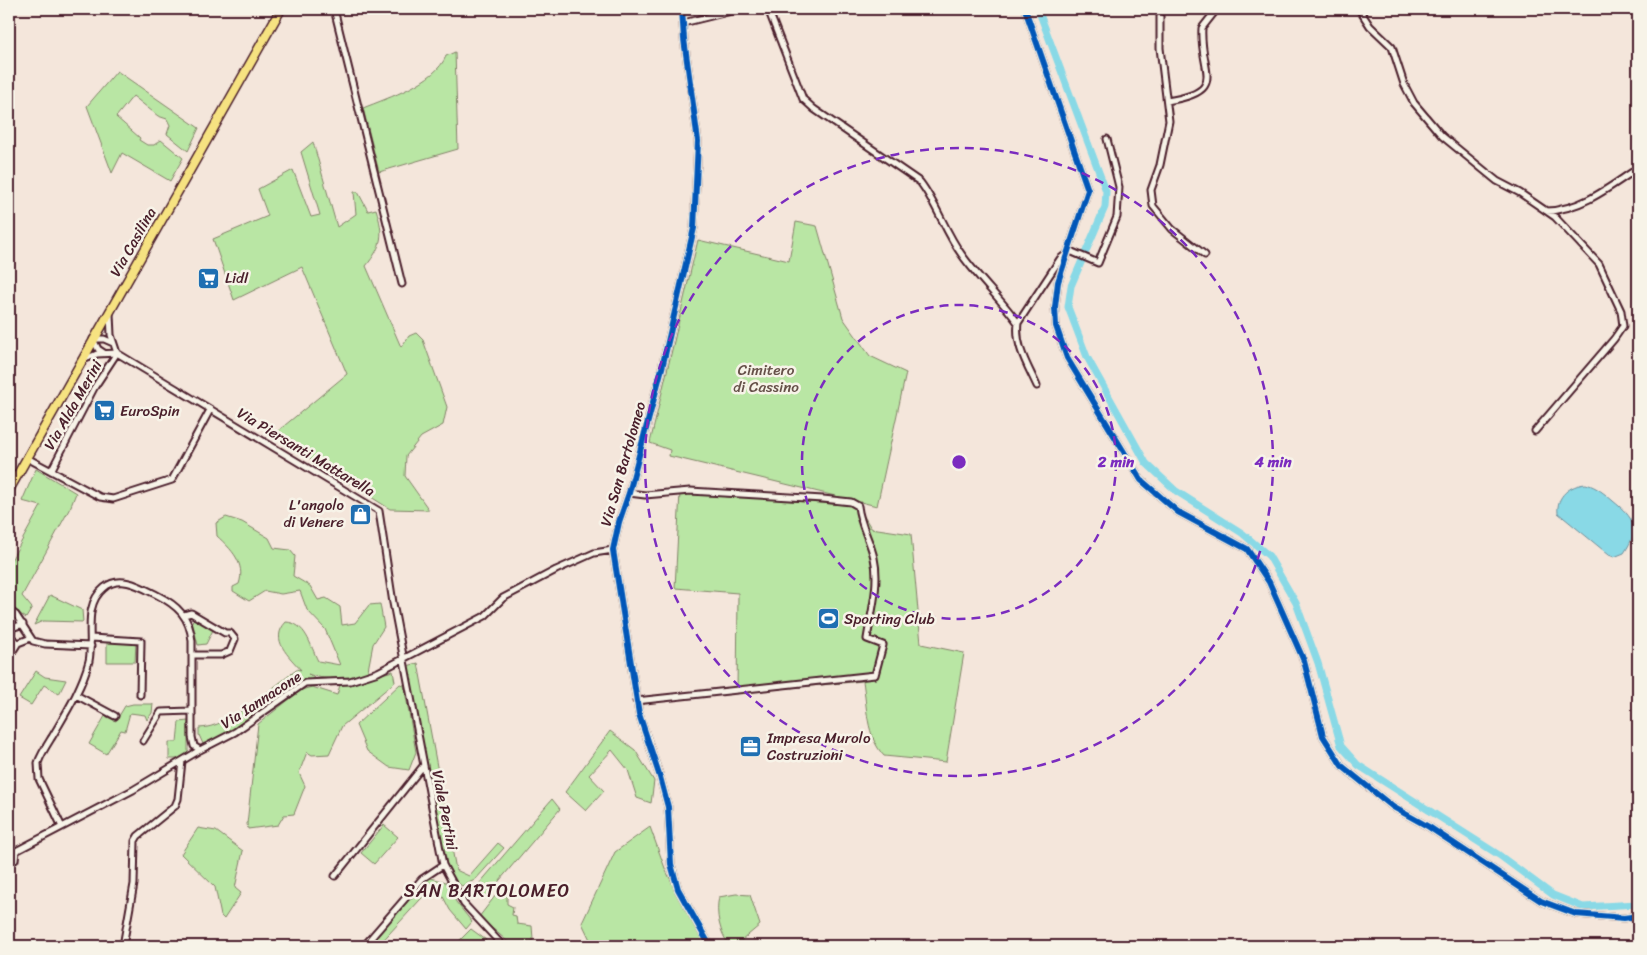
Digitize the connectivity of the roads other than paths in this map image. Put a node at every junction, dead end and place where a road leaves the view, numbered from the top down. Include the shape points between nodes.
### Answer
1 (281, 9) edge
2 (334, 9) edge
3 (682, 9) edge
4 (740, 9) edge
5 (768, 9) edge
6 (1025, 9) edge
7 (1160, 9) edge
8 (1217, 9) edge
9 (1359, 9) edge
10 (683, 23) junction
11 (1167, 101) junction
12 (1107, 139) dead end
13 (1638, 168) edge
14 (1546, 211) junction
15 (1070, 250) junction
16 (1205, 256) dead end
17 (402, 284) dead end
18 (110, 310) junction
19 (1018, 323) junction
20 (93, 339) junction
21 (113, 344) junction
22 (105, 353) junction
23 (117, 353) junction
24 (81, 361) junction
25 (1037, 386) dead end
26 (210, 410) junction
27 (1535, 431) dead end
28 (27, 458) junction
29 (51, 470) junction
30 (9, 490) edge
31 (629, 493) junction
32 (613, 550) junction
33 (9, 610) edge
34 (184, 615) junction
35 (23, 624) junction
36 (31, 638) junction
37 (91, 638) junction
38 (18, 643) junction
39 (91, 646) junction
40 (192, 655) junction
41 (9, 657) edge
42 (404, 659) junction
43 (76, 694) junction
44 (140, 695) dead end
45 (636, 701) junction
46 (191, 711) junction
47 (115, 716) dead end
48 (143, 742) dead end
49 (200, 750) junction
50 (182, 761) junction
51 (423, 766) junction
52 (61, 826) junction
53 (15, 860) dead end
54 (443, 865) junction
55 (335, 876) dead end
56 (1638, 916) edge
57 (123, 946) edge
58 (364, 946) edge
59 (503, 946) edge
60 (710, 946) edge

1 - 18 main road, Via Casilina
2 - 17 street
3 - 10 street, Via San Bartolomeo
4 - 10 street
5 - 19 street via 803,99 920,182 962,256
6 - 15 street via 1088,190
7 - 11 street via 1160,48
8 - 11 street via 1202,28 1207,85 1201,91
9 - 14 street via 1370,26 1392,46 1414,103 1437,130 1496,181
10 - 31 street, Via San Bartolomeo via 698,141 694,228
11 - 16 street via 1169,126 1151,190 1153,206 1172,229
12 - 15 street via 1119,187 1117,217 1098,263
13 - 14 street via 1579,204
14 - 27 street via 1599,264 1624,321 1614,339
15 - 19 street via 1060,259
15 - 56 street via 1058,282 1055,307 1056,326 1067,358 1141,480 1178,512 1247,549 1269,582 1304,661 1324,736 1342,766 1393,807 1541,900 1576,914
18 - 20 main road, Via Casilina
18 - 21 street
19 - 25 street via 1022,356
20 - 21 street via 104,338
20 - 22 street via 98,349
20 - 24 main road, Via Casilina
21 - 23 street
22 - 23 street
22 - 24 street
23 - 26 street, Via Piersanti Mattarella
23 - 29 street, Via Alda Merini via 94,388
24 - 28 main road, Via Casilina
26 - 29 street via 177,472 166,483 113,500
26 - 42 street, Via Piersanti Mattarella via 379,511
28 - 29 street
28 - 30 main road, Via Casilina
31 - 32 street, Via San Bartolomeo via 618,522
31 - 45 street via 645,495 690,491 823,499 851,502 858,506 860,521 874,557 876,584 867,639 883,645 876,675
32 - 42 street, Via Iannacone via 574,560 504,598 485,616
32 - 45 street, Via San Bartolomeo
33 - 35 street
34 - 37 street via 168,601 132,584 119,582 103,588 93,604
34 - 40 street via 192,635
34 - 40 street via 191,613 230,633 235,639 230,652
35 - 36 street
35 - 38 street via 16,625 10,632
36 - 38 street
36 - 39 street via 41,644
37 - 39 street
37 - 44 street via 141,640
38 - 41 street
39 - 43 street
40 - 46 street
42 - 49 street, Via Iannacone via 361,679 305,683 243,727
42 - 51 street, Viale Pertini
43 - 47 street
43 - 52 street via 37,766 41,784
45 - 60 street, Via San Bartolomeo via 668,807 671,864 678,890
46 - 48 street via 161,712
46 - 49 street via 193,743
49 - 50 street, Via Iannacone
50 - 52 street, Via Iannacone
50 - 57 street via 175,806 135,841 134,884
51 - 54 street, Viale Pertini
51 - 55 street
52 - 53 street, Via Iannacone via 16,851
54 - 58 street via 422,879
54 - 59 street, Viale Pertini via 464,904

